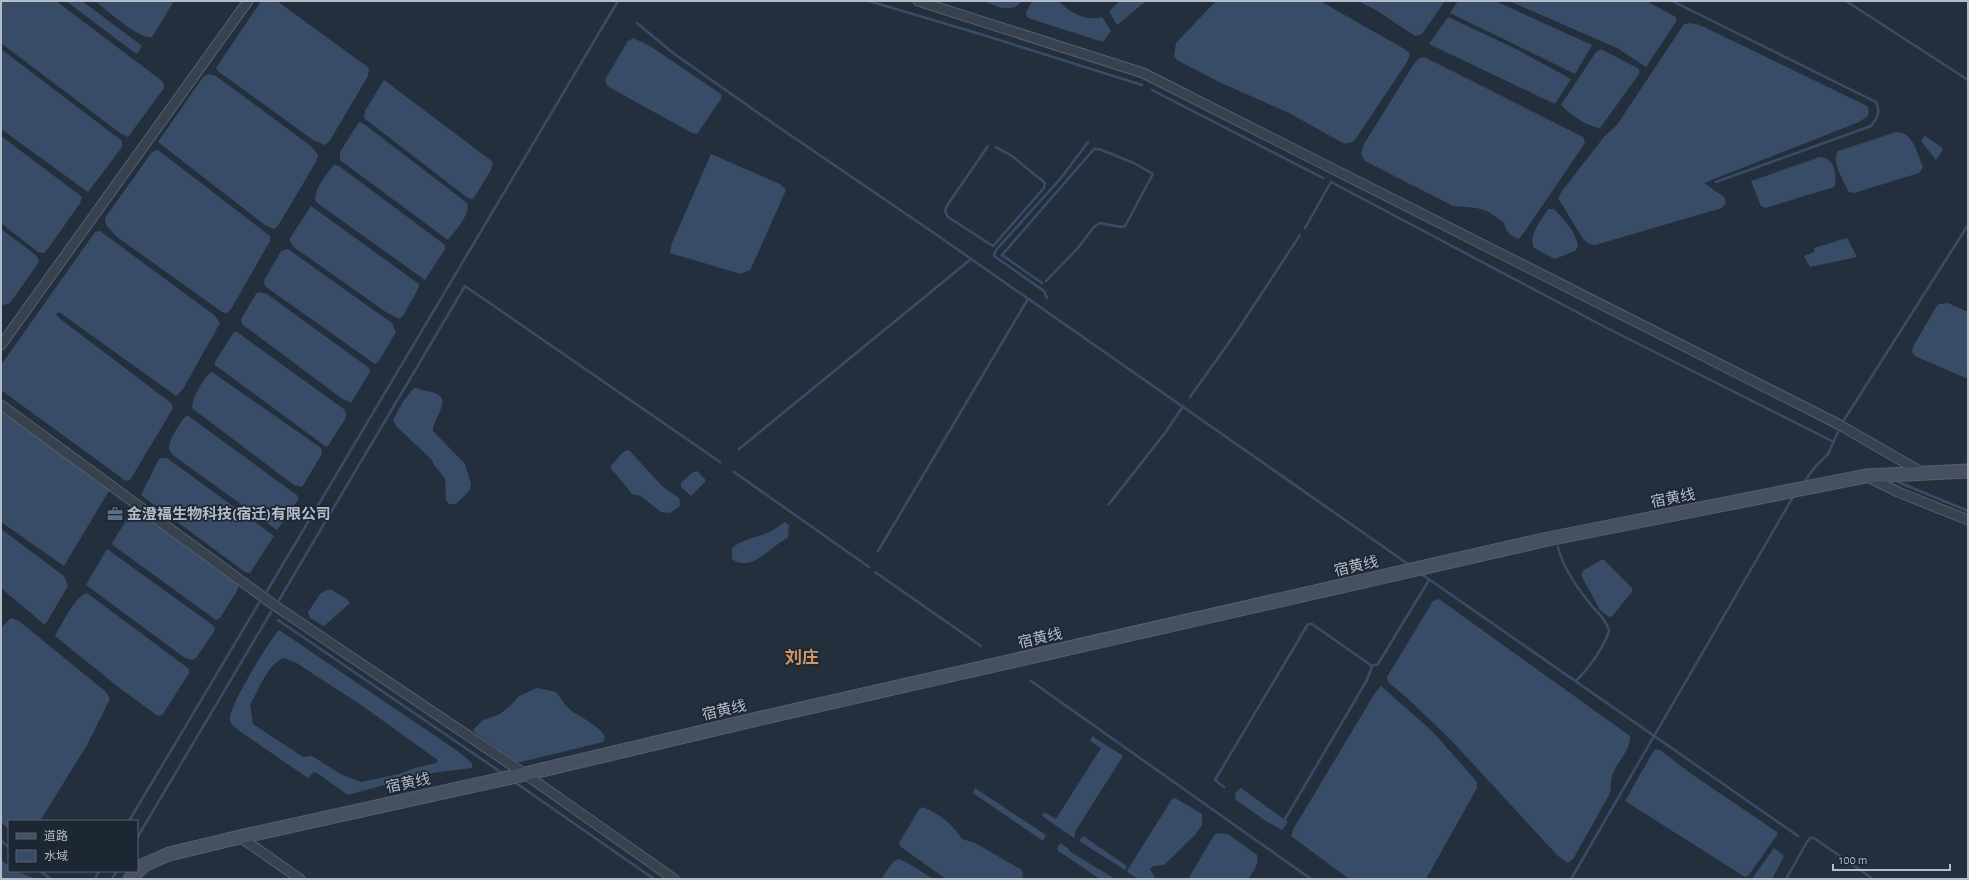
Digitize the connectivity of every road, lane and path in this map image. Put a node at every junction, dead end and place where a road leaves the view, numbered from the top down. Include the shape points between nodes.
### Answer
1 (248, 1) edge
2 (918, 1) edge
3 (1, 345) edge
4 (1, 405) edge
5 (1968, 471) edge
6 (1923, 473) junction
7 (1866, 476) junction
8 (1968, 520) edge
9 (525, 774) junction
10 (240, 837) junction
11 (138, 872) edge
12 (138, 872) edge
13 (130, 879) edge
14 (300, 879) edge
15 (674, 879) edge

1 - 3 street
2 - 6 street via 1142,73 1838,424
4 - 9 street via 274,605
5 - 6 main road, 宿黄线
6 - 7 main road, 宿黄线
7 - 8 street via 1898,492
7 - 9 main road, 宿黄线 via 1548,539 757,718
9 - 10 main road, 宿黄线
9 - 15 street
10 - 11 main road, 宿黄线 via 169,854
10 - 14 street
12 - 13 main road, 宿黄线

